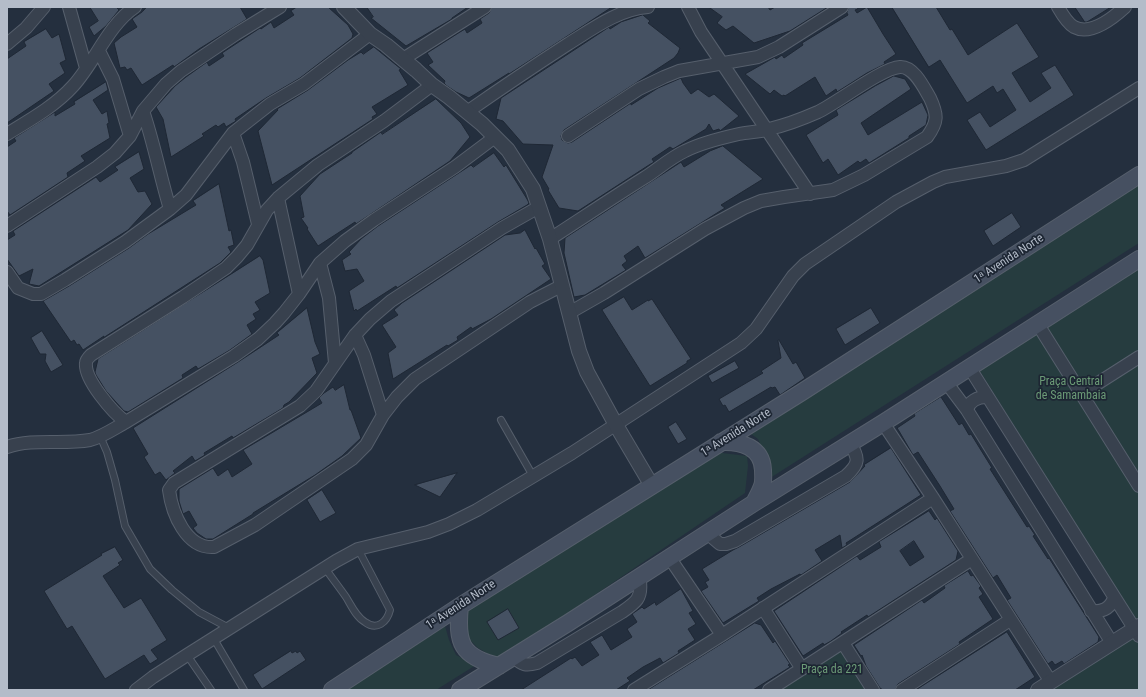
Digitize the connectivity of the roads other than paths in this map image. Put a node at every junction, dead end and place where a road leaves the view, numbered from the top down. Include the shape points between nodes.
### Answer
1 (44, 7) edge
2 (69, 7) edge
3 (135, 7) edge
4 (280, 7) edge
5 (345, 7) edge
6 (485, 7) edge
7 (648, 7) edge
8 (688, 7) edge
9 (842, 7) edge
10 (1058, 7) edge
11 (1125, 7) edge
12 (370, 34) junction
13 (7, 44) edge
14 (99, 51) junction
15 (403, 59) junction
16 (722, 63) junction
17 (86, 68) junction
18 (432, 85) junction
19 (1139, 88) edge
20 (143, 111) junction
21 (467, 112) junction
22 (768, 130) junction
23 (233, 133) junction
24 (7, 134) edge
25 (130, 136) junction
26 (568, 136) dead end
27 (495, 137) junction
28 (1139, 176) edge
29 (810, 194) junction
30 (278, 198) junction
31 (539, 207) junction
32 (170, 209) junction
33 (258, 224) junction
34 (7, 226) edge
35 (550, 239) junction
36 (1139, 259) edge
37 (320, 263) junction
38 (7, 272) edge
39 (561, 286) junction
40 (299, 294) junction
41 (569, 313) junction
42 (1037, 324) junction
43 (356, 335) junction
44 (1139, 357) edge
45 (335, 363) junction
46 (969, 367) junction
47 (946, 382) junction
48 (1081, 394) junction
49 (986, 397) junction
50 (966, 410) junction
51 (383, 415) junction
52 (501, 420) dead end
53 (126, 422) junction
54 (883, 423) junction
55 (616, 425) junction
56 (100, 436) junction
57 (721, 442) junction
58 (850, 443) junction
59 (7, 446) edge
60 (533, 476) junction
61 (652, 486) junction
62 (1139, 486) edge
63 (933, 498) junction
64 (754, 503) junction
65 (707, 533) junction
66 (358, 549) junction
67 (669, 557) junction
68 (972, 559) junction
69 (325, 568) junction
70 (1114, 598) junction
71 (460, 606) junction
72 (763, 608) junction
73 (1091, 611) junction
74 (1010, 620) junction
75 (229, 628) junction
76 (1138, 630) edge
77 (722, 635) junction
78 (214, 638) junction
79 (843, 642) junction
80 (1112, 644) junction
81 (187, 655) junction
82 (499, 666) junction
83 (802, 669) junction
84 (1051, 682) junction
85 (480, 684) edge
86 (136, 690) edge
87 (211, 690) edge
88 (244, 690) edge
89 (332, 690) edge
90 (462, 690) edge
91 (634, 690) edge
92 (769, 690) edge
93 (873, 690) edge
94 (902, 690) edge
95 (1038, 690) edge

1 - 13 street via 26,28
2 - 17 street
3 - 14 street via 123,16
4 - 20 street via 182,71 166,84
5 - 12 street
6 - 15 street
7 - 21 street via 634,9 598,25
8 - 16 street
9 - 16 street via 779,47 758,57
10 - 11 street via 1075,28 1086,29 1097,27
12 - 15 street
12 - 23 street
14 - 17 street
14 - 25 street via 113,78
15 - 18 street
16 - 22 street
16 - 26 street via 679,71 664,77 639,89
17 - 24 street via 62,98
18 - 21 street
18 - 30 street via 384,122 318,165
19 - 55 street via 1024,160 1006,166 946,177 923,186 896,202 804,264 756,329 740,343
20 - 25 street
20 - 32 street
21 - 27 street
22 - 29 street
22 - 29 street via 794,123 828,108 892,69 905,68 917,77 936,111 934,127 928,137 842,187
22 - 35 street via 716,140 684,152
23 - 32 street via 186,195
23 - 33 street
25 - 34 street via 115,153 97,167
27 - 31 street via 508,150 532,188
27 - 37 street via 455,167 368,224
28 - 57 main road, 1ᵃ Avenida Norte
29 - 41 street via 761,201 744,208 705,229
30 - 33 street via 266,210
30 - 40 street
31 - 35 street
31 - 43 street via 502,228 391,301
32 - 38 street via 124,242 41,294 33,294 18,288
33 - 53 street via 247,245 226,268 90,354 86,362 89,378 110,408
35 - 39 street
36 - 42 main road
37 - 40 street
37 - 45 street via 329,298
39 - 41 street
39 - 51 street via 530,302 415,379
40 - 53 street via 258,339
41 - 55 street via 587,372
42 - 46 main road
42 - 48 street
43 - 45 street
43 - 51 street
44 - 48 street
45 - 51 street via 316,390 300,406 174,484 170,490 170,498 175,514 192,541 207,548 214,547 255,525 352,459 366,445
46 - 47 main road
46 - 49 street
47 - 50 street
47 - 54 main road
48 - 62 street
49 - 50 street via 970,403
49 - 70 street
50 - 73 street
52 - 60 lane
53 - 56 street
54 - 58 main road
54 - 63 street
55 - 60 street
55 - 61 street
56 - 59 street via 92,440 75,442 25,442
56 - 75 lane via 115,480 125,526 150,569 199,612
57 - 61 main road, 1ᵃ Avenida Norte
57 - 64 main road via 737,442 759,456 763,466 763,485
58 - 64 main road
58 - 65 street via 857,456 857,462 855,468 846,476 735,542 720,544
60 - 66 street via 449,524 428,532
61 - 71 main road, 1ᵃ Avenida Norte
63 - 68 street
63 - 72 street
64 - 65 main road
65 - 67 main road
66 - 69 street
66 - 69 lane via 390,610 388,618 382,624 373,626 364,622
67 - 77 street
67 - 82 main road
68 - 74 street
68 - 79 street
69 - 75 street
70 - 73 street via 1106,609
70 - 76 street
71 - 82 main road via 459,633 464,647 474,658
71 - 89 main road, 1ᵃ Avenida Norte
72 - 77 street
72 - 83 street
73 - 80 street
74 - 84 street
74 - 94 street
75 - 78 street
76 - 80 street
77 - 91 street
78 - 81 street
78 - 88 lane
79 - 83 street
79 - 93 street
80 - 84 street
81 - 86 street
81 - 87 lane
82 - 85 main road
83 - 92 street
84 - 95 street
85 - 90 main road

